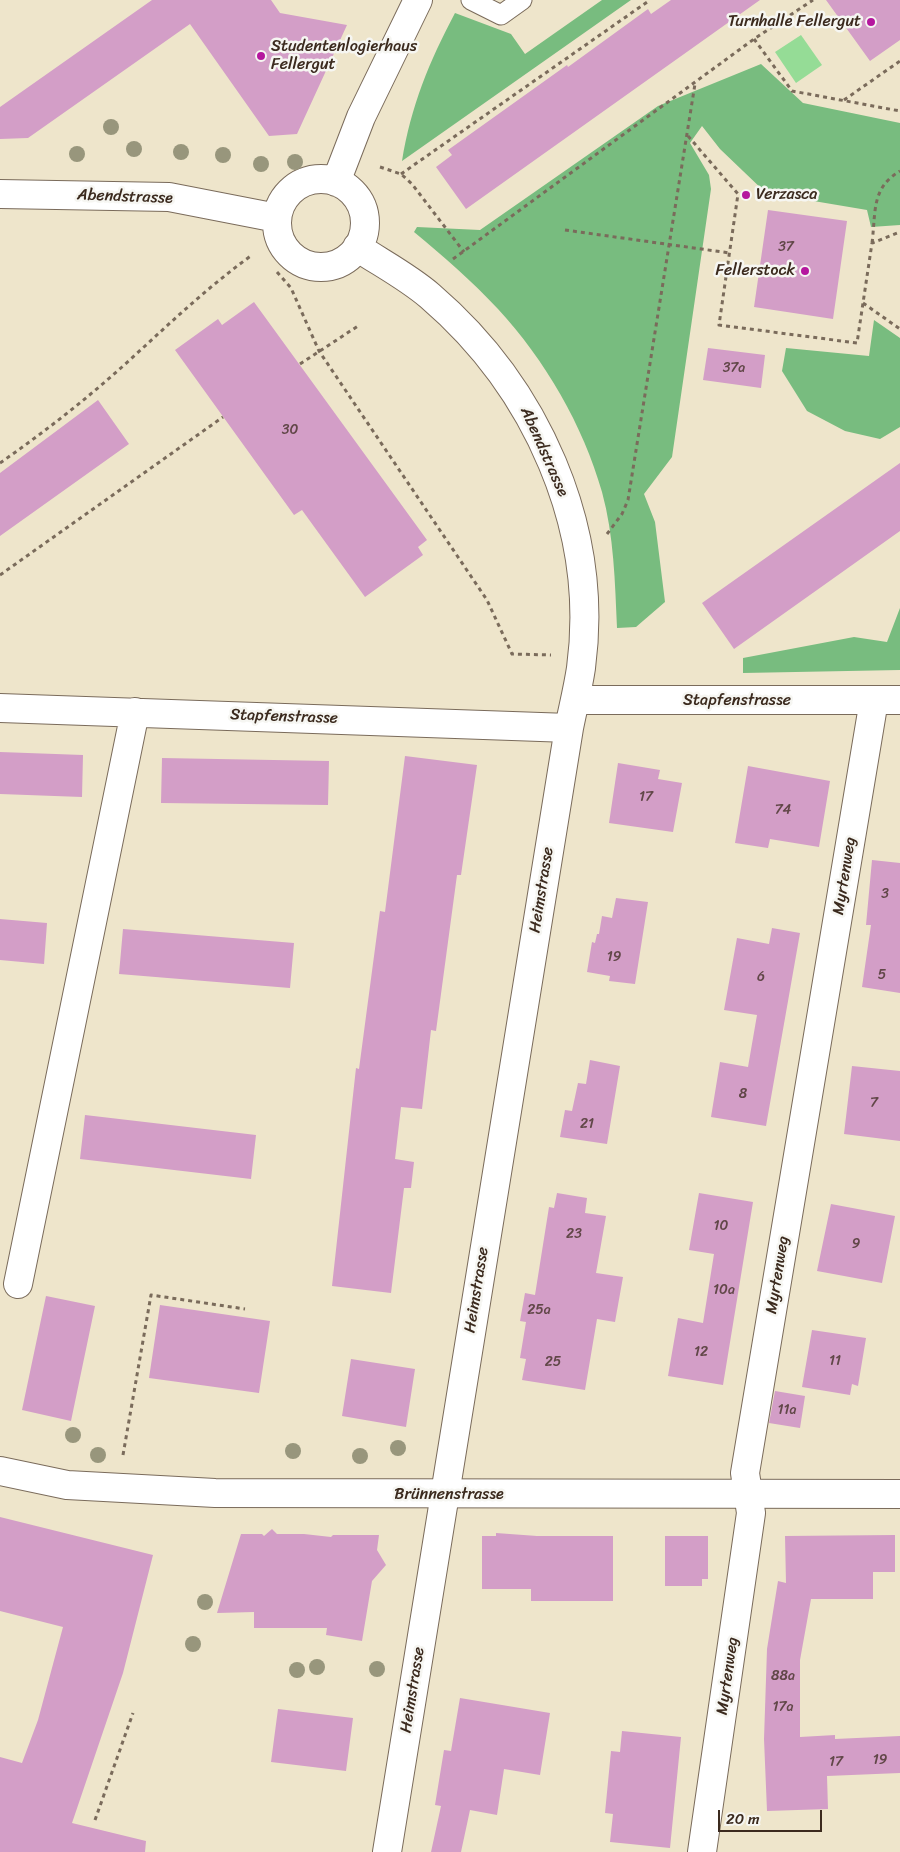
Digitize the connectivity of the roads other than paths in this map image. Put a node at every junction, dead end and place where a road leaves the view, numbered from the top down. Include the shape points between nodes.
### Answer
1 (418, 0) edge
2 (471, 0) edge
3 (522, 0) edge
4 (336, 182) junction
5 (0, 194) edge
6 (277, 218) junction
7 (357, 247) junction
8 (575, 700) junction
9 (887, 700) edge
10 (0, 708) edge
11 (135, 712) junction
12 (569, 728) junction
13 (18, 1284) dead end
14 (0, 1470) edge
15 (444, 1494) junction
16 (748, 1494) junction
17 (900, 1494) edge
18 (387, 1852) edge
19 (702, 1852) edge

1 - 4 street via 361,117
2 - 3 lane via 501,15
4 - 6 street via 323,180 300,184 282,202
4 - 7 street via 354,194 361,206 365,222
5 - 6 street, Abendstrasse via 169,197
6 - 7 street via 284,246 299,262 310,266 323,267 340,262
7 - 8 street, Abendstrasse via 428,295 465,329 516,392 547,452 569,508 581,571 583,648
8 - 9 street, Stapfenstrasse
8 - 12 street, Abendstrasse
9 - 16 street, Myrtenweg via 746,1473
10 - 11 street, Stapfenstrasse
11 - 12 street, Stapfenstrasse
11 - 13 street
12 - 15 street, Heimstrasse
14 - 15 street, Brünnenstrasse via 68,1485 101,1488 215,1494
15 - 16 street, Brünnenstrasse
15 - 18 street, Heimstrasse
16 - 17 street, Brünnenstrasse
16 - 19 street, Myrtenweg via 751,1514

